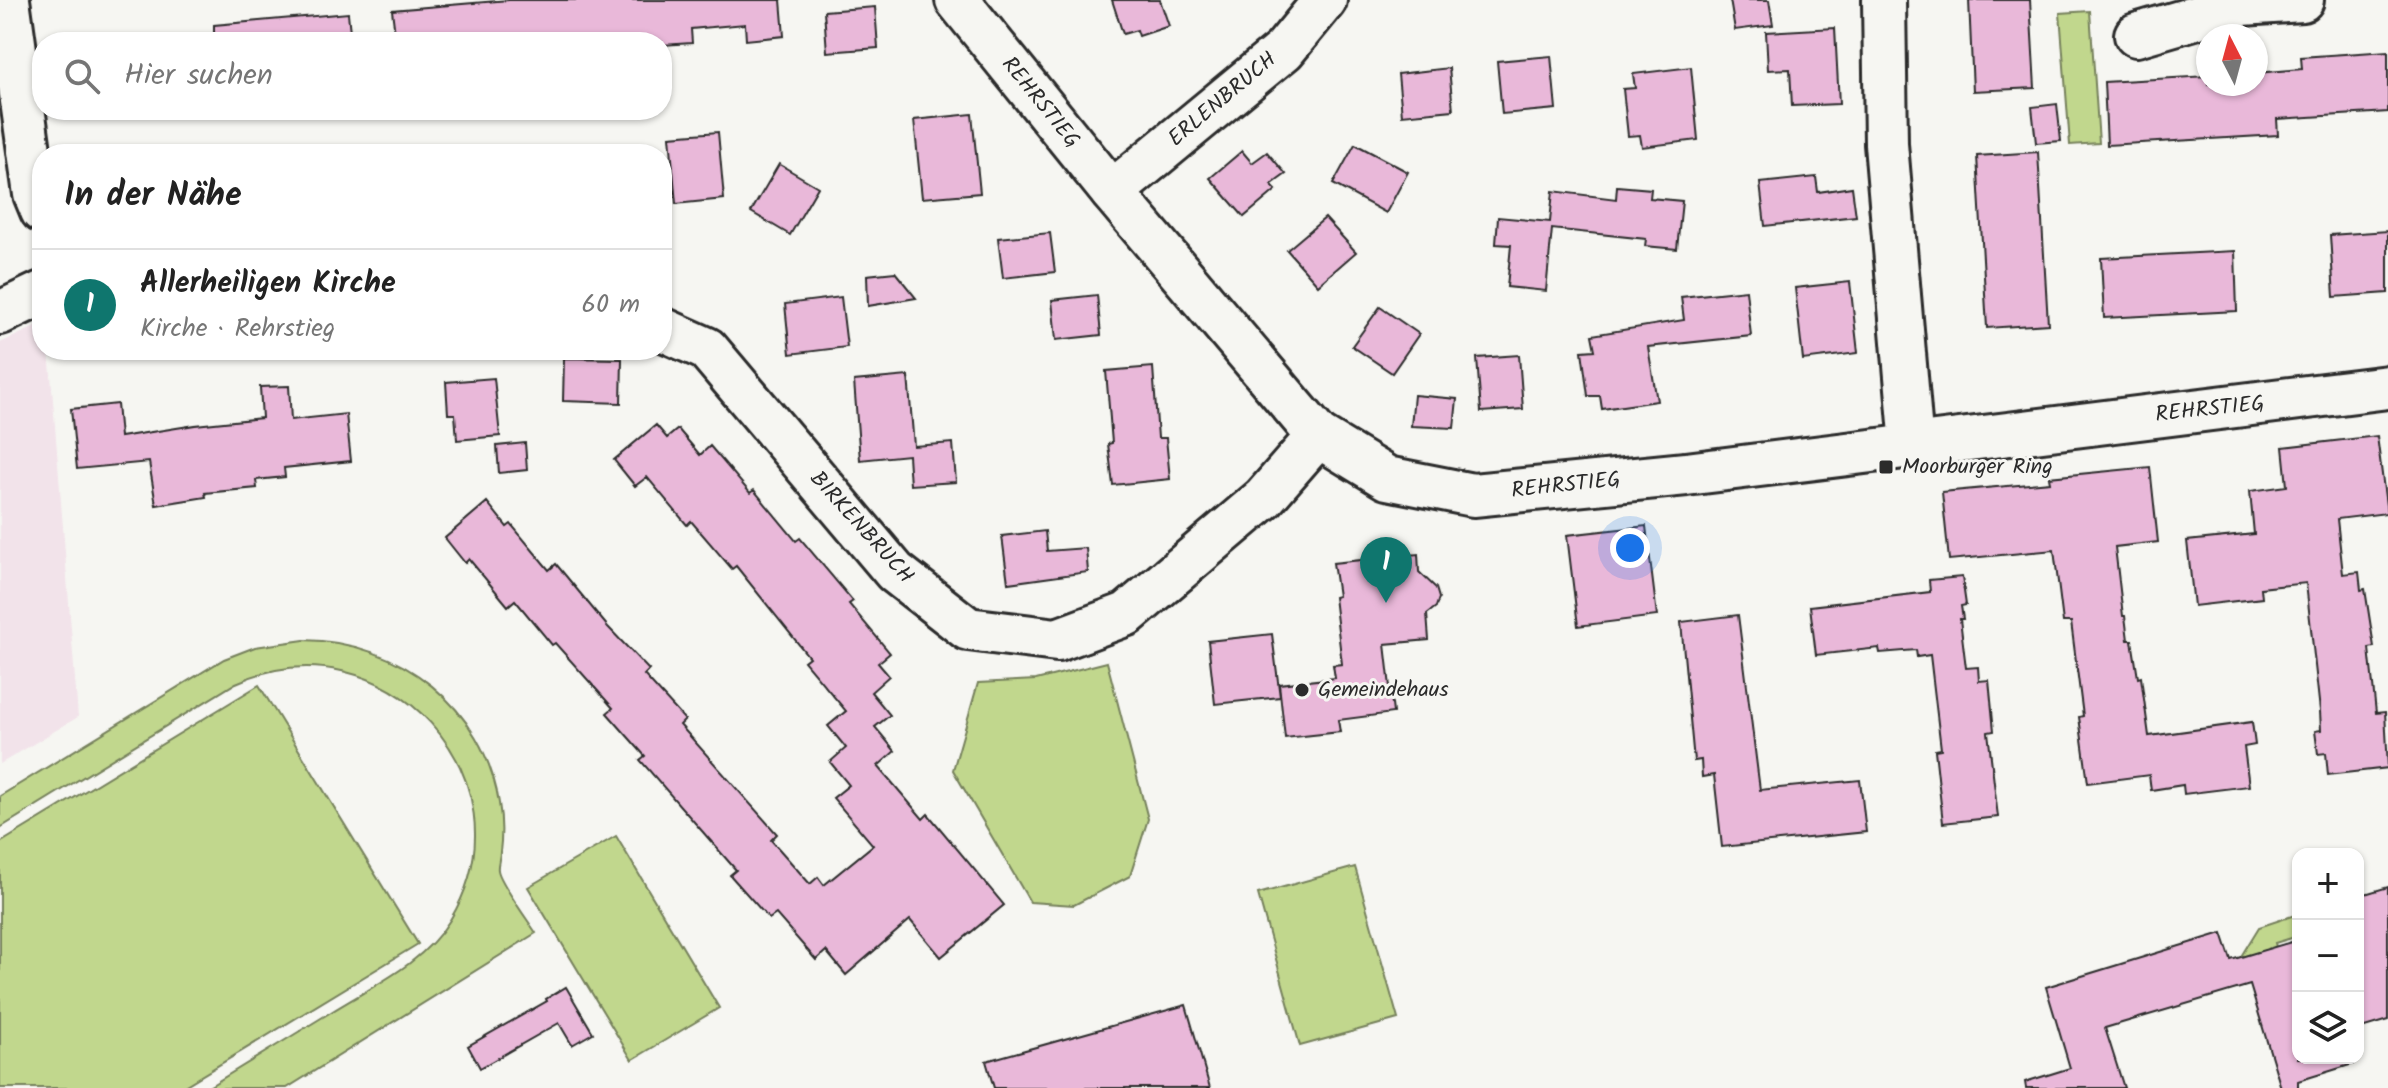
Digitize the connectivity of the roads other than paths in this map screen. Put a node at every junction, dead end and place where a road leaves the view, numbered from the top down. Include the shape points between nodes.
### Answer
1 (8, 0) edge
2 (957, 0) edge
3 (1325, 0) edge
4 (1884, 0) edge
5 (2302, 0) edge
6 (2242, 2) edge
7 (2136, 35) dead end
8 (32, 172) edge
9 (1112, 192) junction
10 (32, 298) edge
11 (0, 313) edge
12 (672, 333) edge
13 (2388, 387) edge
14 (1318, 436) junction
15 (1912, 446) junction

1 - 8 street
2 - 9 street, REHRSTIEG
3 - 9 street, ERLENBRUCH via 1273,60
4 - 15 street via 1886,144
5 - 6 street
6 - 7 street
9 - 14 street, REHRSTIEG
10 - 11 street
12 - 14 street, BIRKENBRUCH via 707,349 895,572 968,629 1057,640 1127,614 1264,498
13 - 15 street, REHRSTIEG
14 - 15 street, REHRSTIEG via 1387,478 1473,495

